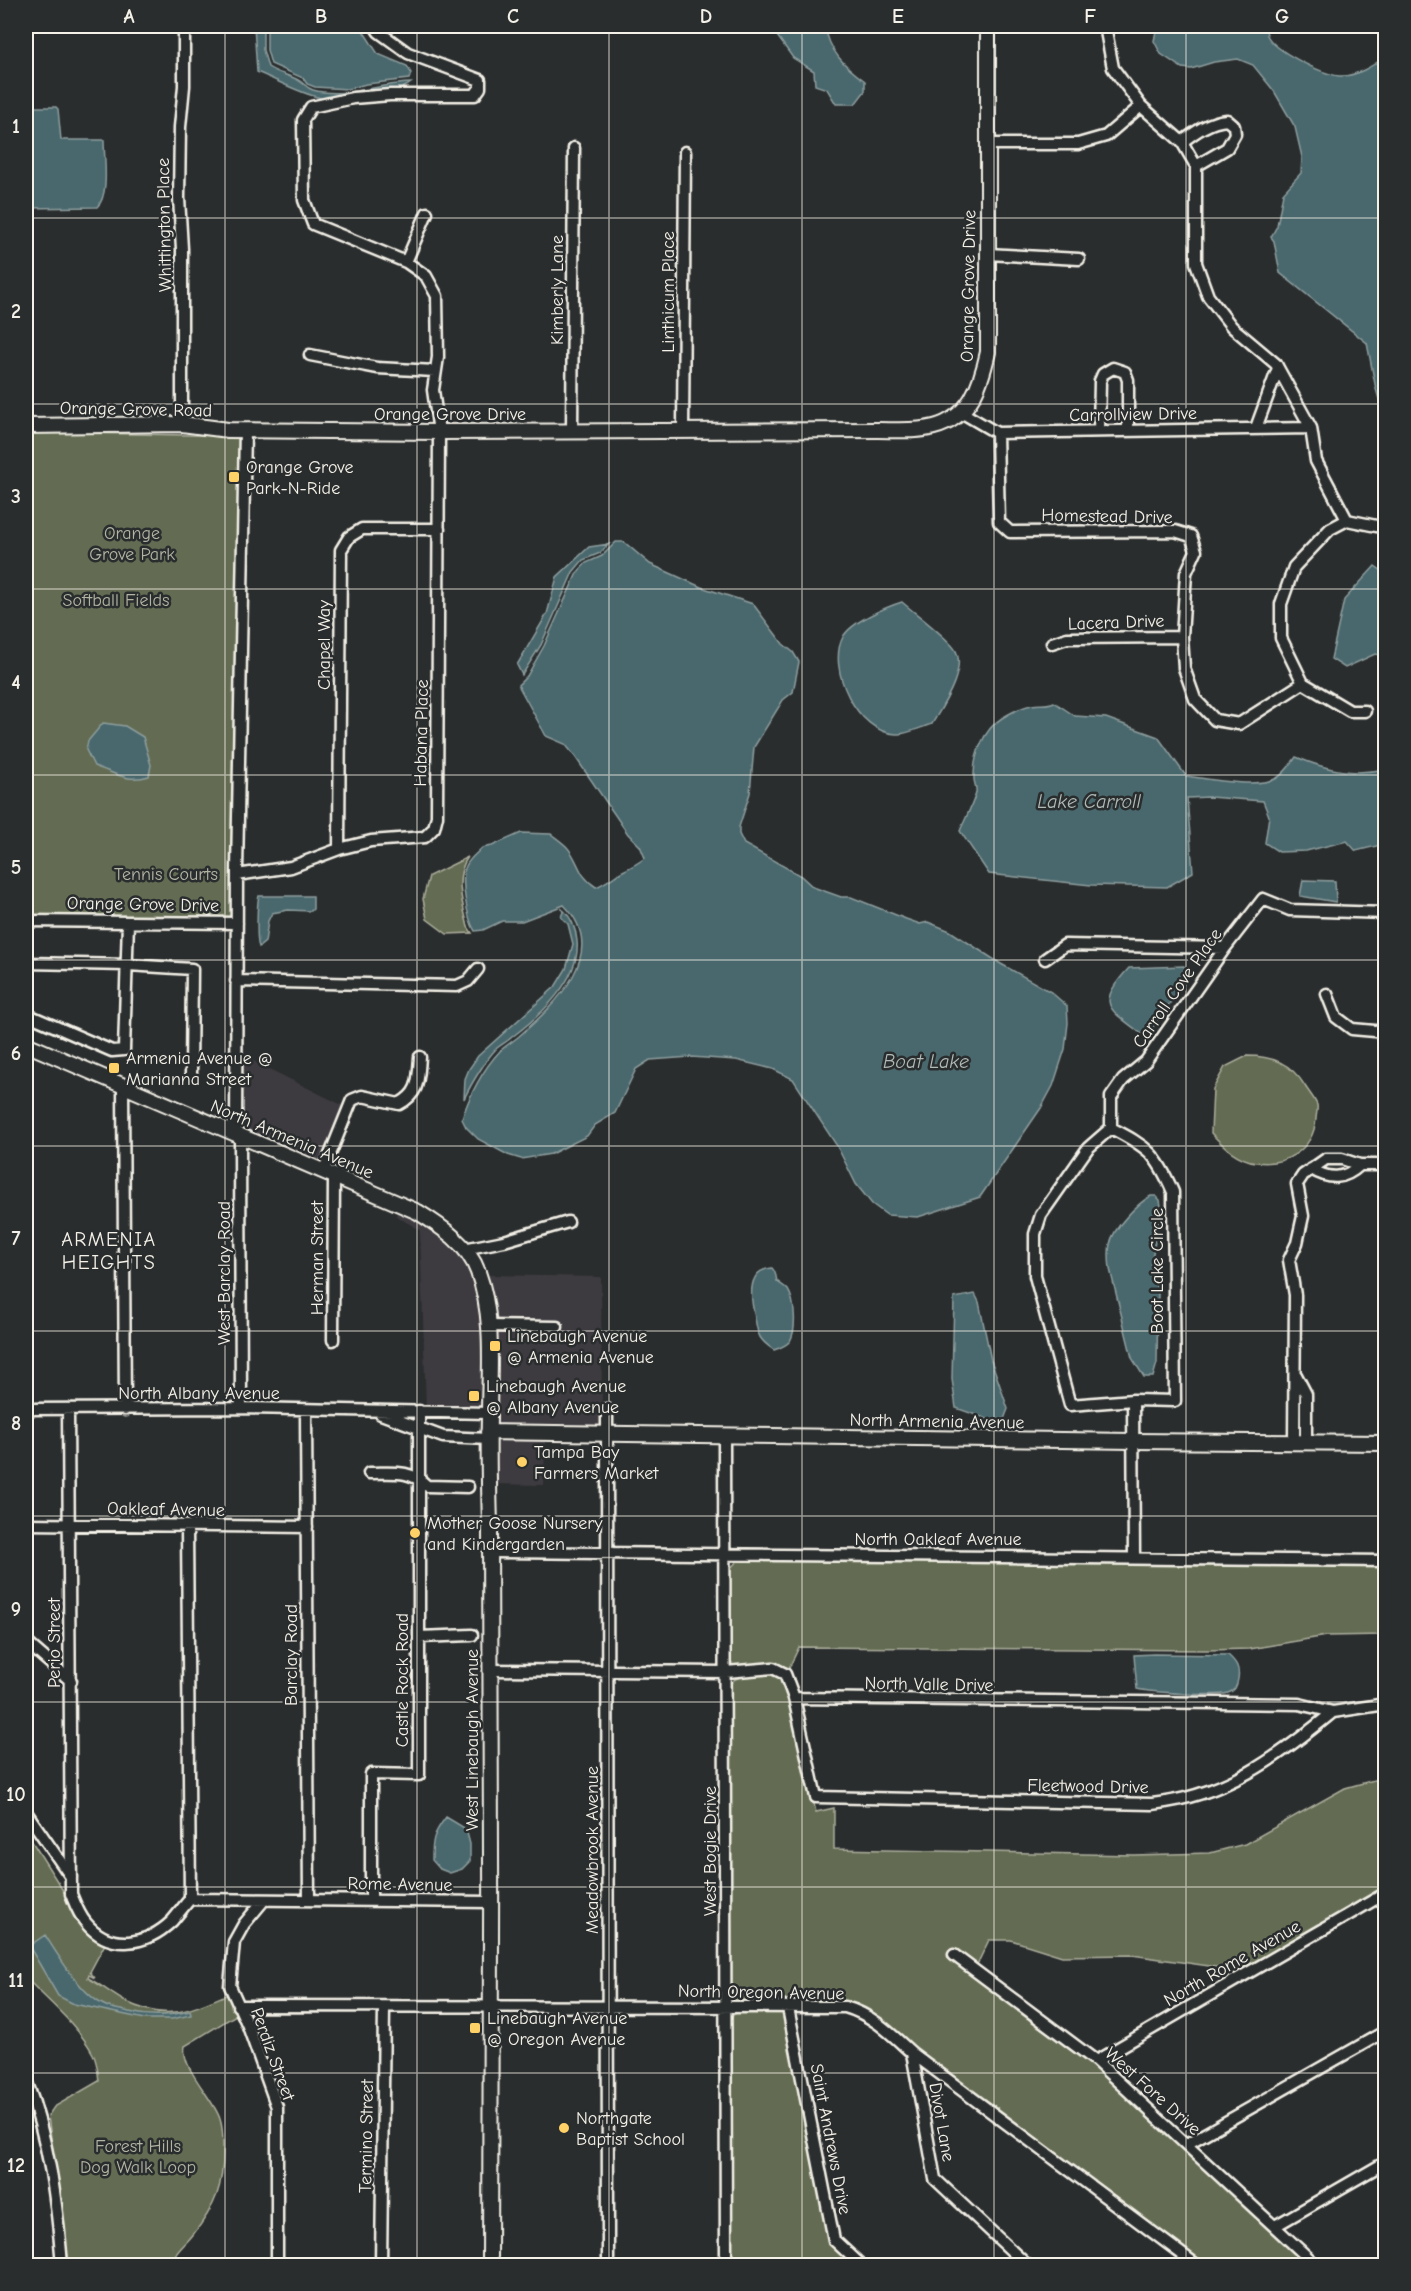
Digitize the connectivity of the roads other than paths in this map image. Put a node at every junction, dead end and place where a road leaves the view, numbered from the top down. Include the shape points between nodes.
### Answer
1 (184, 26) edge
2 (375, 26) edge
3 (988, 26) edge
4 (1105, 26) edge
5 (1141, 106) junction
6 (1182, 142) junction
7 (988, 144) junction
8 (574, 148) dead end
9 (685, 153) dead end
10 (1196, 166) junction
11 (427, 213) dead end
12 (987, 254) junction
13 (1079, 259) dead end
14 (406, 262) junction
15 (310, 355) dead end
16 (1278, 368) junction
17 (435, 371) junction
18 (961, 412) junction
19 (183, 424) junction
20 (26, 426) edge
21 (1311, 428) junction
22 (1256, 429) junction
23 (245, 430) junction
24 (1099, 431) junction
25 (1128, 431) junction
26 (440, 432) junction
27 (573, 432) junction
28 (684, 432) junction
29 (997, 433) junction
30 (1347, 520) junction
31 (1386, 528) edge
32 (440, 529) junction
33 (1182, 637) junction
34 (1052, 643) dead end
35 (1303, 683) junction
36 (1365, 711) dead end
37 (339, 849) junction
38 (237, 875) junction
39 (1386, 913) edge
40 (26, 921) edge
41 (128, 922) junction
42 (237, 923) junction
43 (1225, 948) junction
44 (1045, 959) dead end
45 (26, 963) edge
46 (128, 964) junction
47 (478, 969) dead end
48 (236, 981) junction
49 (1327, 994) dead end
50 (26, 1014) edge
51 (1386, 1032) edge
52 (26, 1044) edge
53 (420, 1057) dead end
54 (191, 1075) dead end
55 (123, 1086) junction
56 (1111, 1128) junction
57 (238, 1136) junction
58 (1360, 1165) junction
59 (1386, 1165) edge
60 (1311, 1169) junction
61 (328, 1174) junction
62 (568, 1222) dead end
63 (444, 1228) joint
64 (464, 1249) junction
65 (490, 1326) junction
66 (557, 1327) dead end
67 (333, 1340) dead end
68 (1133, 1400) junction
69 (241, 1408) junction
70 (26, 1409) edge
71 (68, 1409) junction
72 (607, 1409) dead end
73 (124, 1410) junction
74 (306, 1411) junction
75 (372, 1411) junction
76 (419, 1411) junction
77 (489, 1413) junction
78 (419, 1429) junction
79 (607, 1435) junction
80 (489, 1436) junction
81 (724, 1436) junction
82 (1133, 1442) junction
83 (1300, 1442) junction
84 (1386, 1443) edge
85 (369, 1473) dead end
86 (418, 1477) junction
87 (468, 1487) dead end
88 (26, 1524) edge
89 (69, 1525) junction
90 (187, 1526) junction
91 (307, 1527) junction
92 (490, 1552) junction
93 (607, 1553) junction
94 (726, 1554) junction
95 (1134, 1557) junction
96 (1386, 1561) edge
97 (472, 1635) dead end
98 (419, 1636) junction
99 (26, 1642) edge
100 (490, 1670) junction
101 (608, 1671) junction
102 (726, 1672) junction
103 (70, 1681) junction
104 (794, 1698) junction
105 (1386, 1704) edge
106 (1333, 1712) junction
107 (26, 1812) edge
108 (71, 1877) junction
109 (1386, 1893) edge
110 (190, 1899) junction
111 (264, 1900) junction
112 (309, 1900) junction
113 (371, 1900) junction
114 (491, 1902) junction
115 (954, 1955) dead end
116 (238, 2006) junction
117 (491, 2006) junction
118 (384, 2007) junction
119 (609, 2007) junction
120 (727, 2008) junction
121 (788, 2008) junction
122 (1386, 2031) edge
123 (912, 2053) junction
124 (1096, 2061) junction
125 (27, 2087) edge
126 (1187, 2144) junction
127 (1386, 2162) edge
128 (1275, 2226) junction
129 (62, 2265) edge
130 (277, 2265) edge
131 (381, 2265) edge
132 (490, 2265) edge
133 (608, 2265) edge
134 (726, 2265) edge
135 (861, 2265) edge
136 (1028, 2265) edge
137 (1198, 2265) edge
138 (1317, 2265) edge

1 - 19 street, Whittington Place via 179,198
2 - 14 street, Habana Place via 408,53 480,80 474,95 353,98 311,107 303,120 304,200 313,224
3 - 7 street, Orange Grove Drive
4 - 5 street via 1113,68
5 - 6 street
5 - 7 street via 1106,136 1078,144
6 - 10 street
6 - 10 street via 1219,120 1234,126 1235,134 1227,148
7 - 12 street, Orange Grove Drive
8 - 27 street, Kimberly Lane
9 - 28 street, Linthicum Place
10 - 16 street via 1196,262 1208,296 1232,327
11 - 14 street
12 - 13 street
12 - 18 street, Orange Grove Drive via 988,352 974,397
14 - 17 street, Habana Place via 426,276 437,296
15 - 17 street via 377,368
16 - 21 street
16 - 22 street
17 - 26 street, Habana Place via 433,390
18 - 28 street, Orange Grove Drive via 935,427 914,429
18 - 29 street
19 - 20 street, Orange Grove Road
19 - 23 street, Orange Grove Road
21 - 22 street, Carrollview Drive
21 - 30 street via 1316,461
22 - 25 street, Carrollview Drive
23 - 26 street, Orange Grove Drive
23 - 38 street, Orange Grove Drive
24 - 25 street, Carrollview Drive
24 - 25 street via 1100,381 1113,368 1125,372 1128,380
24 - 29 street, Carrollview Drive
26 - 27 street, Orange Grove Drive
26 - 32 street, Habana Place
27 - 28 street, Orange Grove Drive
29 - 33 street, Homestead Drive via 999,522 1010,532 1175,531 1191,536 1196,551 1186,573
30 - 31 street
30 - 35 street via 1330,529 1294,567 1281,604 1281,638
32 - 37 street, Habana Place via 434,828 425,837 371,841
32 - 37 street, Chapel Way via 362,530 349,537 341,550
33 - 34 street, Lacera Drive via 1067,638
33 - 35 street, Homestead Drive via 1184,668 1195,699 1215,720 1239,724
35 - 36 street via 1350,711
37 - 38 street, Habana Place via 291,867
38 - 42 street, Orange Grove Drive
39 - 43 street, Carroll Cove Place via 1290,910 1263,899
40 - 41 street, Orange Grove Drive
41 - 42 street, Orange Grove Drive
41 - 46 street
42 - 48 street, West Barclay Road
43 - 44 street via 1065,945
43 - 56 street, Carroll Cove Place via 1146,1061 1123,1080 1111,1097
45 - 46 street
46 - 50 street via 124,1050 112,1051
46 - 54 street via 192,969
47 - 48 street via 458,986
48 - 57 street, West Barclay Road
49 - 51 street via 1336,1017 1352,1029
52 - 55 street, North Armenia Avenue
53 - 61 street via 418,1083 411,1098 399,1104 362,1096 352,1100
55 - 57 street, North Armenia Avenue
55 - 73 street
56 - 68 street, Boot Lake Circle via 1140,1143 1161,1164 1173,1192 1175,1401
56 - 68 street via 1088,1148 1041,1215 1035,1234 1035,1276 1070,1405
57 - 61 street, North Armenia Avenue
57 - 69 street, West Barclay Road
58 - 59 street
58 - 60 street via 1326,1159
58 - 60 street via 1352,1173 1339,1176 1325,1177
60 - 83 street via 1297,1184 1303,1216 1289,1260 1295,1295 1294,1372
61 - 63 street, North Armenia Avenue via 418,1212
61 - 67 street, Herman Street
62 - 64 street
63 - 64 street, West Linebaugh Avenue
64 - 65 street, West Linebaugh Avenue via 478,1271
65 - 66 street
65 - 77 street, West Linebaugh Avenue
68 - 82 street
69 - 73 street, North Albany Avenue
69 - 74 street, North Albany Avenue
70 - 71 street, North Albany Avenue
71 - 73 street, North Albany Avenue
71 - 89 street, Perio Street
72 - 79 street, Meadowbrook Avenue
74 - 75 street, North Albany Avenue
74 - 91 street, Barclay Road
75 - 76 street, North Albany Avenue
75 - 78 street, North Albany Avenue
76 - 77 street, North Albany Avenue
76 - 78 street, Castle Rock Road
77 - 80 street, West Linebaugh Avenue
78 - 80 street, North Albany Avenue via 443,1437
78 - 86 street, Castle Rock Road
79 - 80 street, North Armenia Avenue
79 - 81 street, North Armenia Avenue
79 - 93 street, Meadowbrook Avenue
80 - 92 street, West Linebaugh Avenue
81 - 82 street, North Armenia Avenue
81 - 94 street, West Bogie Drive
82 - 83 street, North Armenia Avenue
82 - 95 street
83 - 84 street, North Armenia Avenue
85 - 86 street
86 - 87 street via 427,1486
86 - 98 street, Castle Rock Road
88 - 89 street, Oakleaf Avenue
89 - 90 street, Oakleaf Avenue
89 - 103 street, Perio Street
90 - 91 street, Oakleaf Avenue
90 - 110 street
91 - 112 street, Barclay Road
92 - 93 street, North Oakleaf Avenue
92 - 100 street, West Linebaugh Avenue
93 - 94 street, North Oakleaf Avenue
93 - 101 street, Meadowbrook Avenue
94 - 95 street, North Oakleaf Avenue
94 - 102 street, West Bogie Drive
95 - 96 street, North Oakleaf Avenue
97 - 98 street
98 - 113 street, Castle Rock Road via 419,1775 371,1774
99 - 103 street
100 - 101 street
100 - 114 street, West Linebaugh Avenue
101 - 102 street
101 - 119 street, Meadowbrook Avenue
102 - 104 street via 773,1668 785,1674
102 - 120 street, West Bogie Drive
103 - 108 street, Perio Street
104 - 106 street, North Valle Drive via 1299,1704
104 - 106 street, Fleetwood Drive via 816,1797 1152,1804 1181,1801 1224,1786 1260,1767
105 - 106 street, North Valle Drive
107 - 108 street
108 - 110 street via 71,1894 86,1924 103,1938 119,1944 150,1936 171,1922
109 - 124 street, North Rome Avenue
110 - 111 street
111 - 112 street
111 - 116 street, Perdiz Street via 234,1942 230,1986
112 - 113 street, Rome Avenue
113 - 114 street, Rome Avenue
114 - 117 street, West Linebaugh Avenue
115 - 124 street, West Fore Drive
116 - 118 street, North Oregon Avenue
116 - 130 street, Perdiz Street via 277,2108
117 - 118 street, North Oregon Avenue
117 - 119 street, North Oregon Avenue
117 - 132 street, West Linebaugh Avenue
118 - 131 street, Termino Street
119 - 120 street, North Oregon Avenue
119 - 133 street, Meadowbrook Avenue
120 - 121 street, North Oregon Avenue
120 - 134 street, West Bogie Drive
121 - 123 street, North Oregon Avenue via 845,2007 860,2011
121 - 135 street, Saint Andrews Drive via 834,2240
122 - 126 street
123 - 136 street, Divot Lane via 935,2179
123 - 137 street, North Oregon Avenue
124 - 126 street, West Fore Drive
125 - 129 street via 49,2156
126 - 128 street, West Fore Drive
127 - 128 street
128 - 138 street, West Fore Drive

